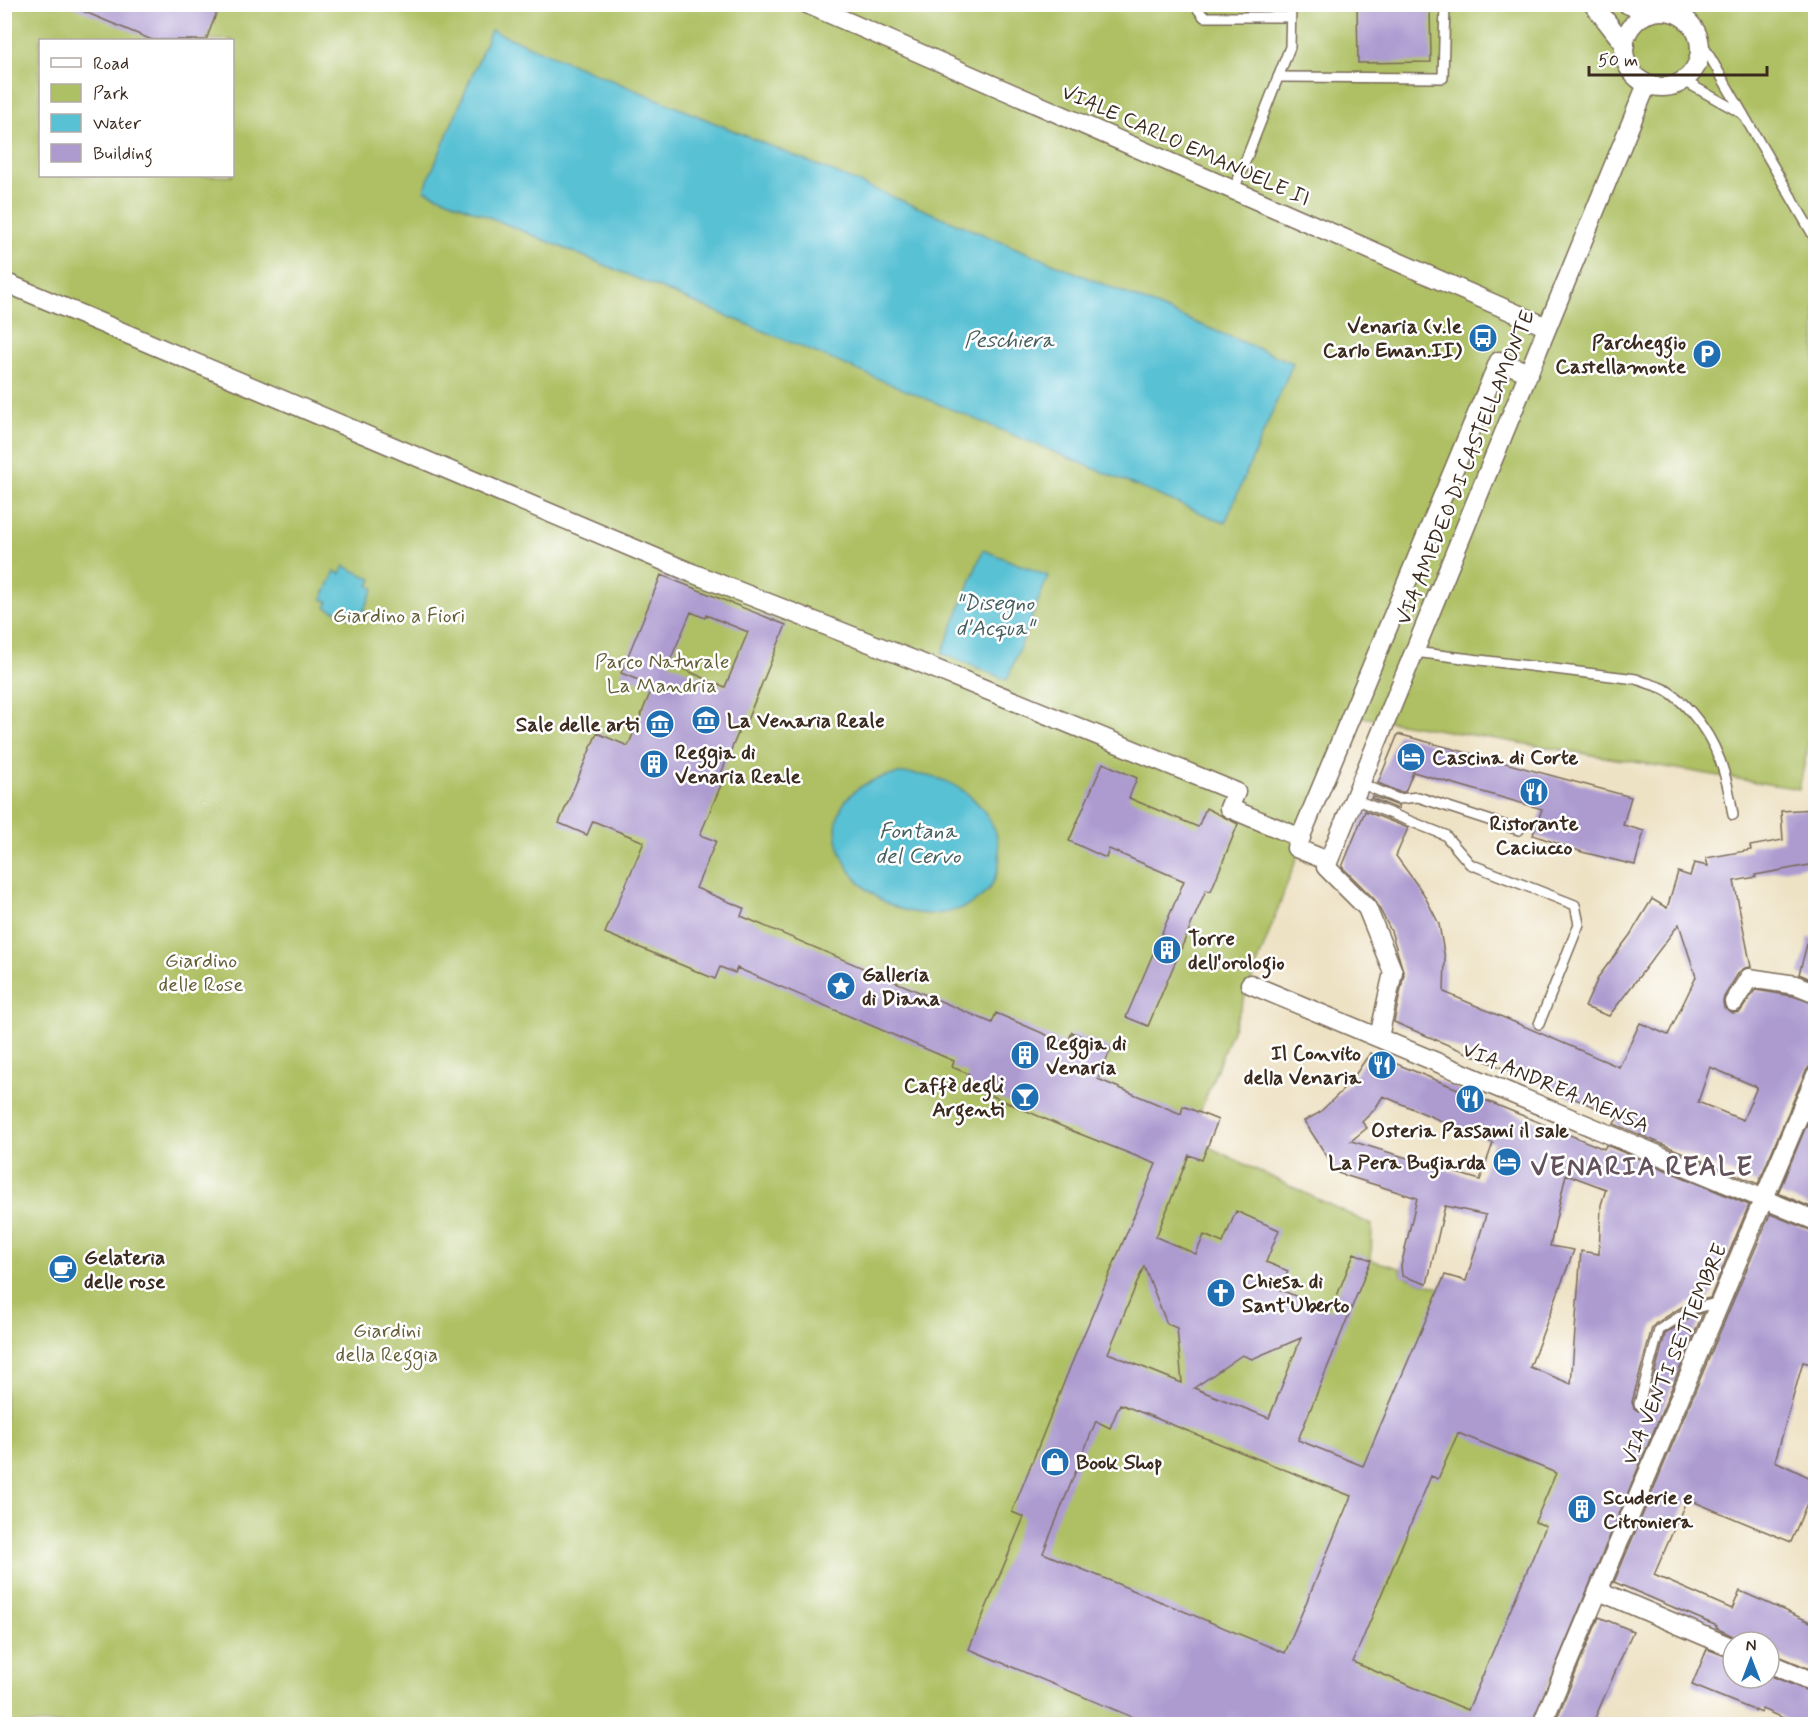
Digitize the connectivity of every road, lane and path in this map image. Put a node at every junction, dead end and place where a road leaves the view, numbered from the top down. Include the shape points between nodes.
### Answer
1 (807, 4) edge
2 (1194, 4) edge
3 (1290, 4) edge
4 (1445, 4) edge
5 (1593, 4) edge
6 (1627, 4) edge
7 (1673, 8) edge
8 (1650, 14) junction
9 (1290, 17) junction
10 (1693, 22) edge
11 (1624, 45) junction
12 (1278, 77) junction
13 (1684, 81) junction
14 (1647, 84) junction
15 (1745, 115) junction
16 (1234, 190) junction
17 (1815, 240) edge
18 (4, 282) edge
19 (1547, 327) junction
20 (1529, 373) junction
21 (1414, 651) junction
22 (1357, 791) junction
23 (1733, 815) dead end
24 (1519, 830) dead end
25 (1301, 838) junction
26 (1327, 864) junction
27 (1250, 984) dead end
28 (1815, 993) edge
29 (1734, 1002) dead end
30 (1539, 1024) dead end
31 (1379, 1037) junction
32 (1815, 1075) edge
33 (1763, 1200) junction
34 (1815, 1221) edge
35 (1720, 1302) junction
36 (1640, 1404) dead end
37 (1599, 1591) junction
38 (1721, 1643) edge
39 (1781, 1668) edge
40 (1815, 1683) edge
41 (1542, 1725) edge

1 - 16 street, VIALE CARLO EMANUELE II
2 - 9 lane via 1204,17
3 - 9 lane
4 - 12 lane via 1443,78
5 - 11 street
6 - 8 street
7 - 8 street
7 - 10 street
8 - 11 street via 1633,25
9 - 12 lane via 1290,46
10 - 13 street via 1701,50 1692,73
10 - 15 lane
11 - 14 street via 1629,68
12 - 16 lane
13 - 14 street via 1666,87
13 - 15 lane
14 - 19 street, VIA AMEDEO DI CASTELLAMONTE
15 - 17 lane
16 - 19 street, VIALE CARLO EMANUELE II
18 - 25 street via 692,573 1236,792 1229,808
19 - 20 street, VIA AMEDEO DI CASTELLAMONTE
20 - 21 street, VIA AMEDEO DI CASTELLAMONTE
20 - 25 street via 1499,361
21 - 22 street, VIA AMEDEO DI CASTELLAMONTE
21 - 23 lane via 1635,679 1666,691 1682,702 1704,727 1721,760
22 - 24 lane via 1398,799 1418,797
22 - 26 street, VIA AMEDEO DI CASTELLAMONTE
22 - 30 lane via 1445,835 1470,864 1575,905 1579,924
25 - 26 street via 1296,848
26 - 31 street via 1367,908 1393,972
27 - 31 street, VIA ANDREA MENSA
28 - 29 street via 1796,985 1749,978
31 - 33 street, VIA ANDREA MENSA
32 - 33 street, VIA VENTI SETTEMBRE
33 - 34 street, VIA ANDREA MENSA
33 - 35 street, VIA VENTI SETTEMBRE
35 - 36 lane via 1692,1309 1659,1330
35 - 37 street, VIA VENTI SETTEMBRE
37 - 38 street
37 - 41 street, VIA VENTI SETTEMBRE
39 - 40 street

